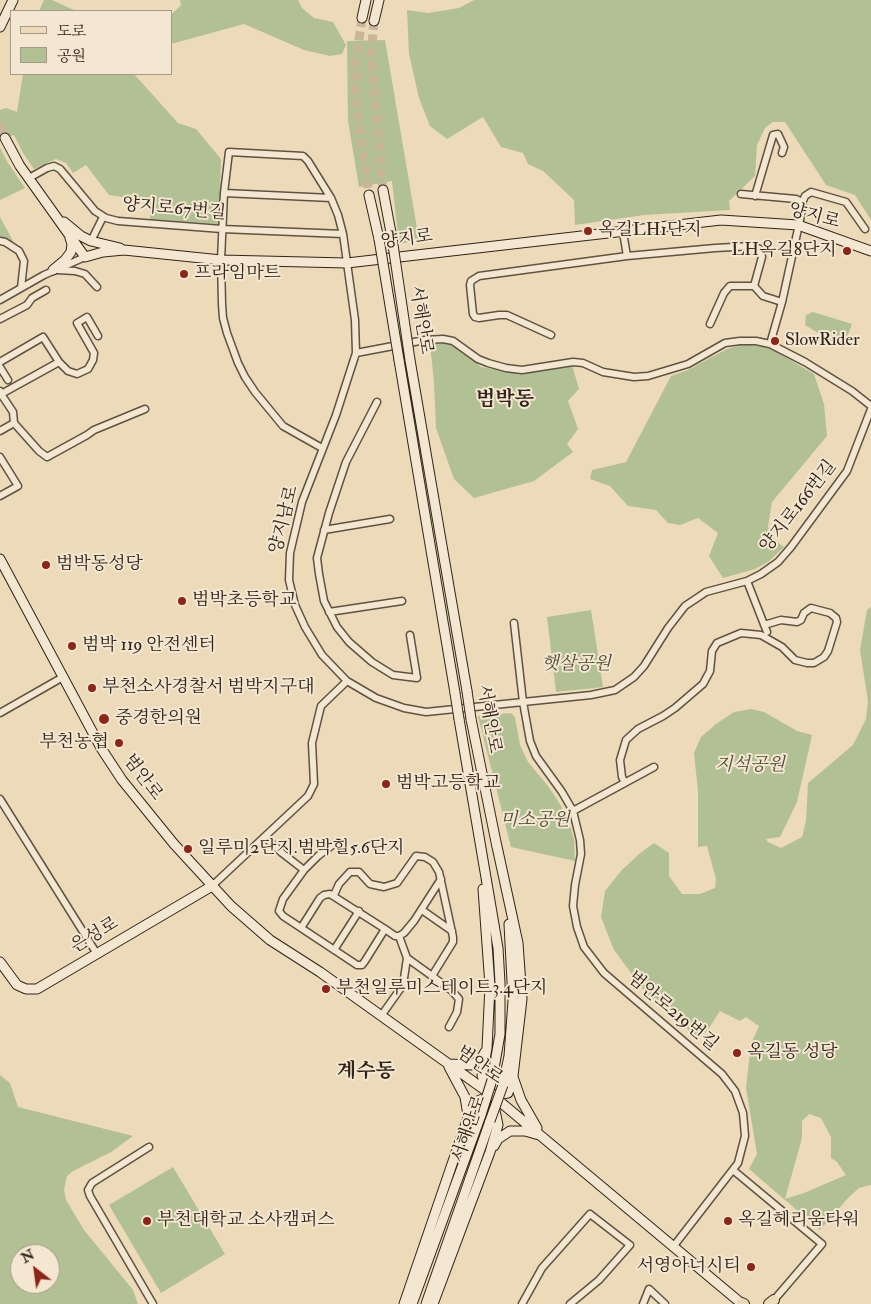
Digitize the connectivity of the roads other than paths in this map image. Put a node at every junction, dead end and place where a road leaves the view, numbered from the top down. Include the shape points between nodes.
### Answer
1 (13, 0) edge
2 (366, 0) edge
3 (379, 0) edge
4 (362, 18) tunnel mouth
5 (374, 21) tunnel mouth
6 (0, 27) edge
7 (5, 138) dead end
8 (782, 153) dead end
9 (29, 178) junction
10 (383, 190) tunnel mouth
11 (224, 193) junction
12 (740, 194) dead end
13 (370, 195) tunnel mouth
14 (755, 196) junction
15 (331, 198) junction
16 (802, 203) junction
17 (53, 211) junction
18 (103, 217) junction
19 (798, 225) junction
20 (222, 229) junction
21 (864, 229) dead end
22 (623, 232) junction
23 (68, 233) junction
24 (343, 234) junction
25 (0, 241) edge
26 (91, 241) junction
27 (871, 251) edge
28 (144, 252) junction
29 (627, 256) junction
30 (85, 257) junction
31 (221, 260) junction
32 (346, 263) junction
33 (53, 270) junction
34 (754, 286) junction
35 (97, 287) dead end
36 (22, 288) junction
37 (46, 290) dead end
38 (0, 300) edge
39 (782, 302) junction
40 (0, 319) edge
41 (710, 324) dead end
42 (551, 335) dead end
43 (98, 336) dead end
44 (770, 344) junction
45 (356, 353) junction
46 (0, 362) edge
47 (59, 362) junction
48 (0, 367) edge
49 (8, 380) dead end
50 (1, 393) edge
51 (377, 402) dead end
52 (871, 408) edge
53 (145, 409) dead end
54 (14, 423) junction
55 (0, 431) edge
56 (322, 448) junction
57 (0, 457) edge
58 (0, 496) edge
59 (390, 519) dead end
60 (324, 530) junction
61 (0, 560) edge
62 (748, 581) junction
63 (402, 601) dead end
64 (329, 612) junction
65 (514, 623) dead end
66 (764, 625) junction
67 (767, 632) dead end
68 (410, 635) dead end
69 (63, 677) junction
70 (347, 681) junction
71 (523, 702) junction
72 (0, 713) edge
73 (654, 767) dead end
74 (625, 783) junction
75 (0, 798) edge
76 (573, 811) junction
77 (265, 837) junction
78 (335, 842) dead end
79 (496, 842) junction
80 (480, 845) junction
81 (304, 870) junction
82 (441, 879) junction
83 (212, 886) junction
84 (334, 895) junction
85 (422, 910) junction
86 (359, 911) junction
87 (301, 928) junction
88 (385, 929) junction
89 (452, 931) junction
90 (399, 936) junction
91 (334, 950) junction
92 (97, 954) junction
93 (407, 958) junction
94 (0, 962) edge
95 (432, 976) junction
96 (381, 1016) junction
97 (449, 1027) dead end
98 (488, 1048) junction
99 (446, 1063) junction
100 (513, 1076) junction
101 (492, 1095) junction
102 (468, 1118) junction
103 (543, 1136) junction
104 (149, 1146) dead end
105 (490, 1152) junction
106 (733, 1170) junction
107 (673, 1247) junction
108 (772, 1303) edge
109 (153, 1304) edge
110 (404, 1304) edge
111 (412, 1304) edge
112 (426, 1304) edge
113 (433, 1304) edge
114 (522, 1304) edge
115 (570, 1304) edge
116 (643, 1304) edge
117 (665, 1304) edge
118 (743, 1304) edge

1 - 6 main road
2 - 4 main road
3 - 5 main road
7 - 9 main road
8 - 14 street via 784,147 778,134 772,136
9 - 17 main road
9 - 18 street, 양지로67번길 via 47,168 54,166 60,169
10 - 79 main road, 서해안로, bridge via 471,719
11 - 15 street
11 - 15 street, 양지남로 via 229,152 302,156
11 - 20 street
12 - 14 street
13 - 80 main road, 서해안로, bridge
14 - 16 street via 796,199
15 - 24 street, 양지남로
16 - 19 street
16 - 21 street via 811,192 846,202
17 - 23 main road
17 - 26 main road
18 - 20 street, 양지로67번길
18 - 26 street
19 - 22 main road, 양지로 via 721,220
19 - 27 main road, 양지로
19 - 39 street
20 - 24 street, 양지로67번길
20 - 31 street
22 - 29 street
22 - 32 main road, 양지로
23 - 30 main road
23 - 33 main road via 71,252
24 - 32 street, 양지남로
25 - 36 street via 18,250 24,261
26 - 28 main road
28 - 30 main road, 양지로 via 124,250
28 - 31 main road, 양지로
29 - 34 street via 752,246 760,249 762,257
29 - 42 street via 478,276 471,281 475,317 507,315
30 - 33 street
31 - 32 main road, 양지로
31 - 56 street via 223,318 245,377 283,426
32 - 45 street, 양지남로 via 355,320
33 - 35 street via 85,274
33 - 36 street
34 - 39 street via 763,296
34 - 41 street via 727,288
36 - 38 street
37 - 40 street via 27,305
39 - 44 street
43 - 47 street via 87,317 77,322 94,352 93,360 88,369 77,374
44 - 45 street via 740,340 725,344 688,364 634,377 603,372 573,362 522,370 506,368 488,364 453,341 444,339
44 - 52 street via 852,391
45 - 56 street, 양지남로
46 - 47 street via 44,337
47 - 50 street
48 - 49 street
50 - 54 street via 12,412
51 - 60 street via 346,462
52 - 62 street, 양지로166번길 via 852,460 837,487 778,562
53 - 54 street via 94,430 47,457
54 - 55 street
56 - 70 street, 양지남로 via 295,529 289,580 305,627 322,655
57 - 58 street via 18,486
59 - 60 street
60 - 64 street via 317,558
61 - 69 main road, 범안로
62 - 66 street
62 - 71 street, 양지로166번길 via 706,592 685,606 644,666 615,690 591,696
63 - 64 street
64 - 68 street via 349,642 372,662 393,675 417,678
65 - 71 street, 범안로219번길
66 - 67 street
66 - 74 street via 781,620 797,622 811,608 830,613 837,622 828,651 814,663 795,660 782,646 761,635 740,633 717,643 703,684 675,708 638,728 626,740 620,760
69 - 72 street
69 - 83 main road, 범안로 via 122,780
70 - 71 street, 양지남로 via 376,698 426,712
70 - 77 street via 321,706 312,743 314,784 308,796
71 - 76 street, 범안로219번길 via 534,751
73 - 74 street
74 - 76 street
75 - 92 street
76 - 106 street, 범안로219번길 via 582,847 574,892 574,913 584,947 604,973 716,1068 732,1086 741,1106 745,1128 741,1154
77 - 81 street
77 - 83 street
78 - 81 street
79 - 100 main road via 522,976 521,1022
79 - 112 main road, 서해안로, bridge via 510,932 513,984 509,1056 503,1085
80 - 98 main road via 490,986
80 - 111 main road, 서해안로, bridge via 496,931 500,1034 492,1080 481,1115
81 - 87 street via 279,907 283,916
82 - 84 street via 433,862 420,856 412,860 398,884 384,888 376,886 359,872 350,872
82 - 85 street
82 - 89 street
83 - 92 main road, 은성로
83 - 96 main road, 범안로 via 270,940
84 - 86 street
84 - 87 street via 320,898
85 - 89 street
85 - 90 street
86 - 88 street
86 - 91 street
87 - 91 street
88 - 90 street
88 - 91 street via 362,965
89 - 95 street via 453,942
90 - 93 street
92 - 94 main road, 은성로 via 31,990 17,985
93 - 95 street
93 - 96 street via 403,985
95 - 97 street via 459,999
96 - 99 main road, 범안로
98 - 99 main road via 476,1063 464,1066
98 - 101 main road via 482,1076
99 - 101 main road, 범안로
99 - 102 main road via 465,1097
100 - 101 main road via 508,1093
100 - 103 main road via 521,1100
101 - 102 main road via 474,1104
101 - 103 main road, 범안로
101 - 105 main road via 498,1125
102 - 110 main road
103 - 105 main road via 510,1131 498,1139
103 - 107 main road, 범안로
104 - 109 street via 92,1183 88,1190
105 - 113 main road
106 - 107 street, 범안로219번길
106 - 108 street via 822,1244
107 - 118 main road, 범안로
114 - 115 street via 542,1268 590,1214 630,1245 599,1280
116 - 117 street via 649,1289

